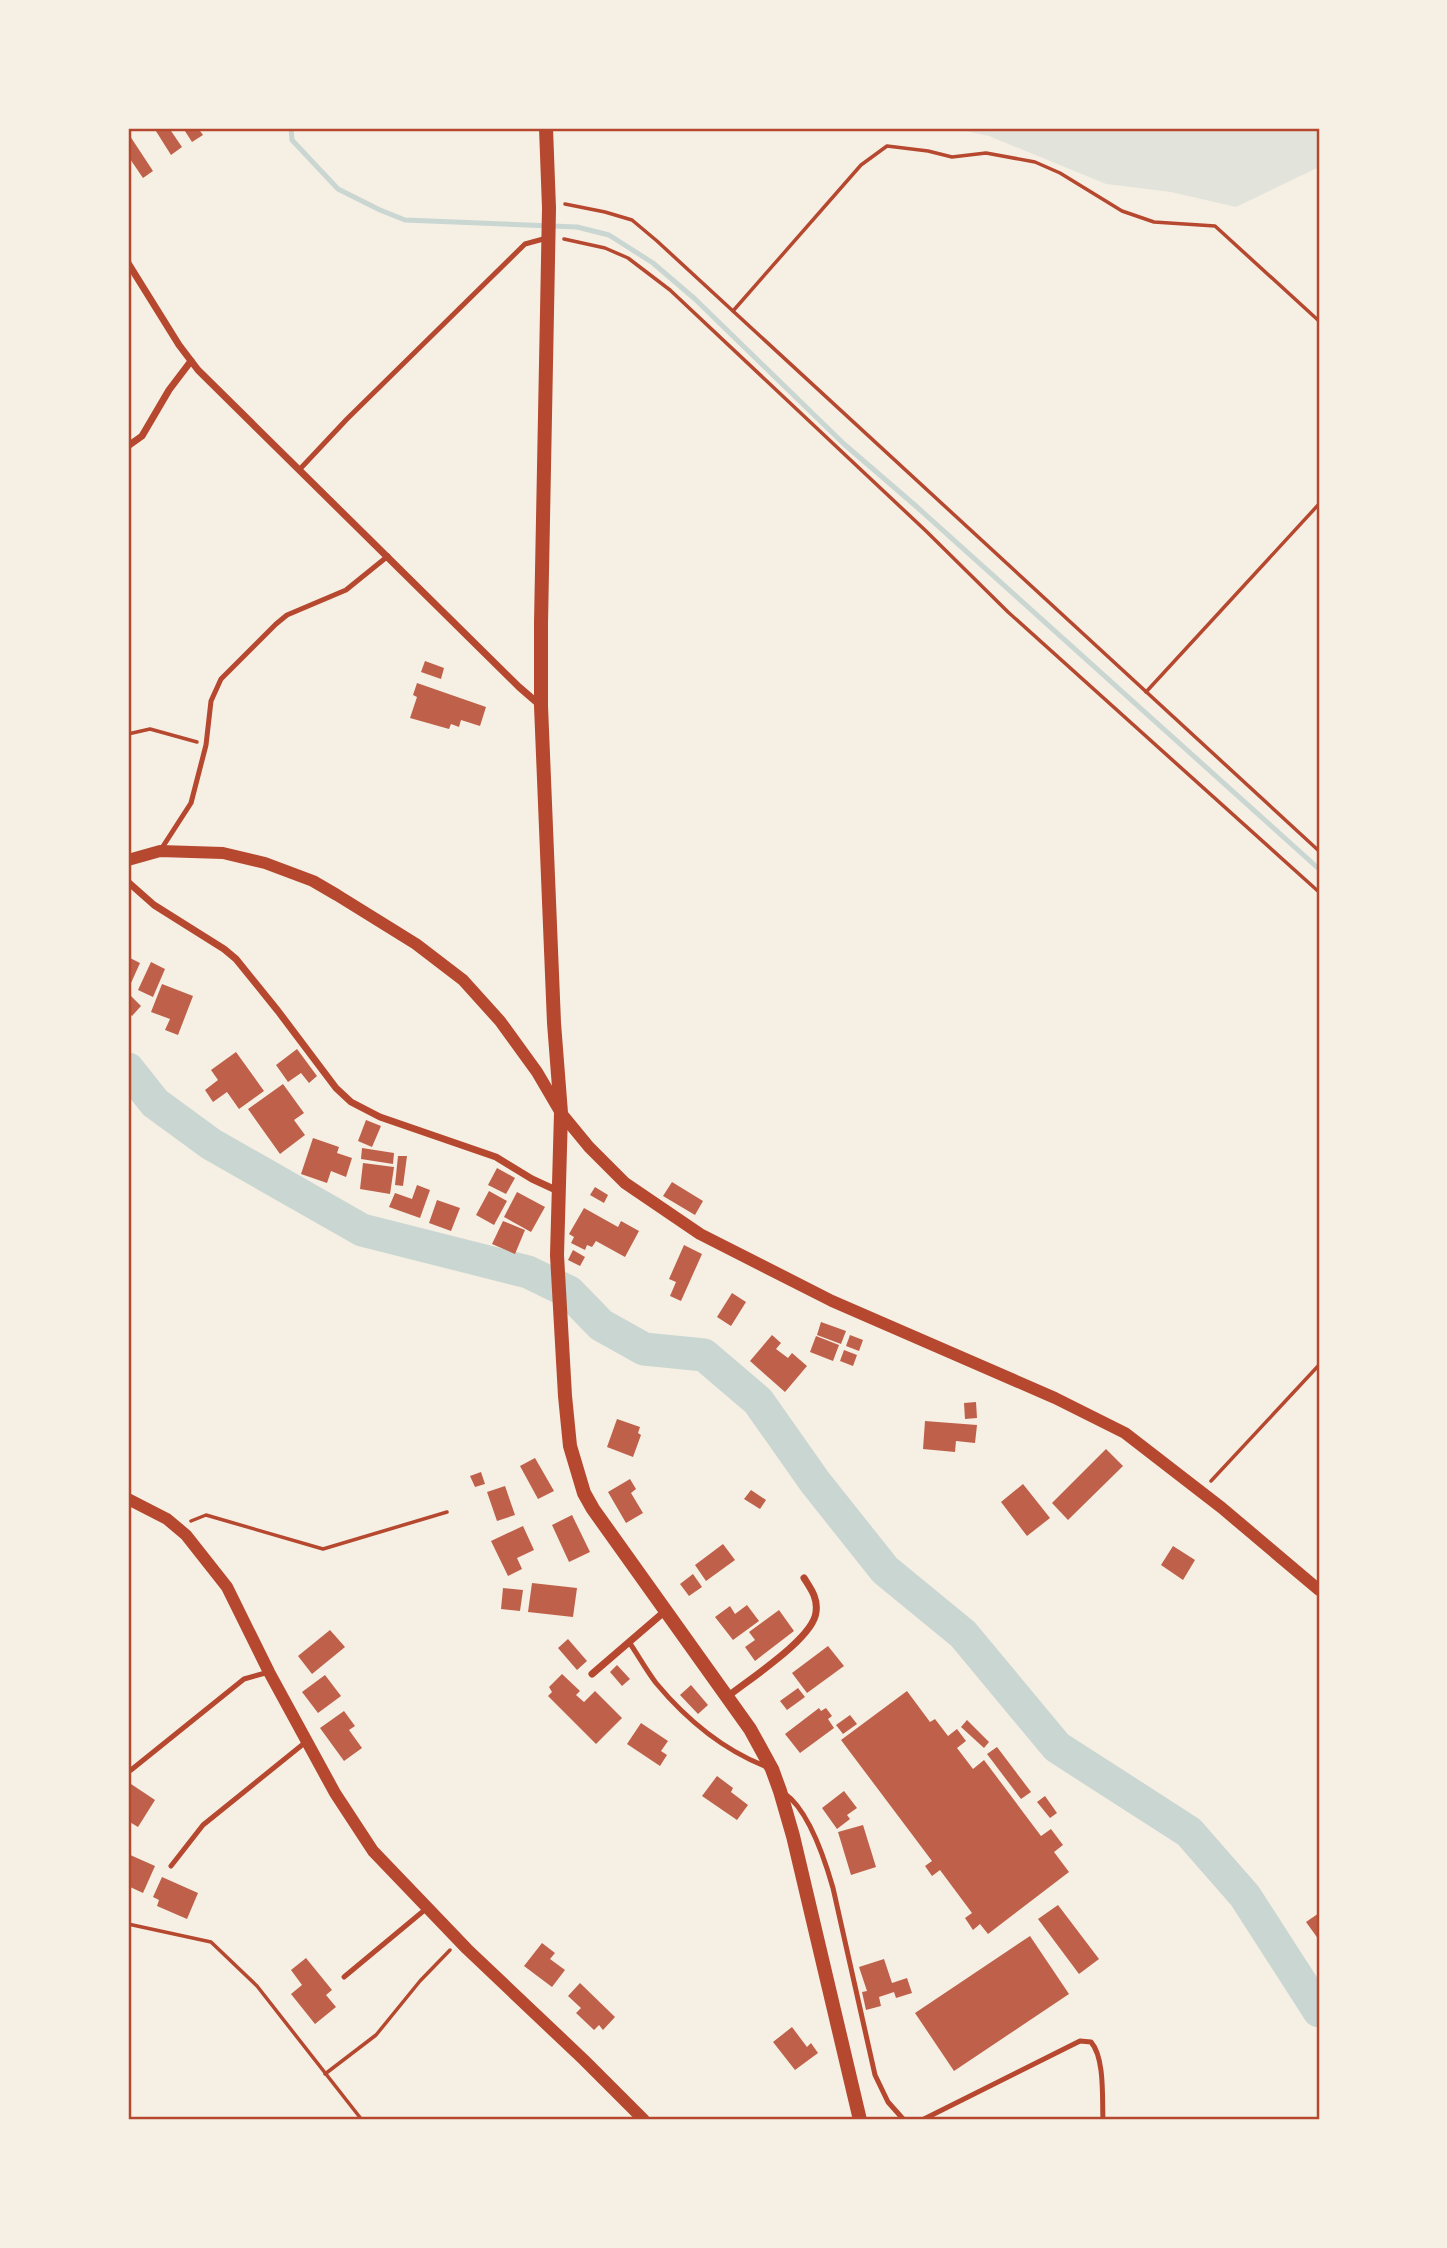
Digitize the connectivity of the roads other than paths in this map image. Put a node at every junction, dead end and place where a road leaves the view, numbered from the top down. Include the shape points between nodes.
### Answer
1 (546, 128) edge
2 (547, 236) junction
3 (128, 263) edge
4 (191, 361) junction
5 (128, 446) edge
6 (300, 469) junction
7 (388, 556) junction
8 (541, 706) junction
9 (160, 851) junction
10 (128, 860) edge
11 (128, 882) edge
12 (561, 1113) junction
13 (558, 1191) junction
14 (128, 1499) edge
15 (804, 1578) dead end
16 (1319, 1590) edge
17 (664, 1612) junction
18 (629, 1642) junction
19 (268, 1672) junction
20 (592, 1674) dead end
21 (726, 1697) junction
22 (307, 1741) junction
23 (772, 1769) junction
24 (131, 1770) dead end
25 (780, 1791) junction
26 (171, 1866) dead end
27 (427, 1909) junction
28 (344, 1976) dead end
29 (644, 2120) edge
30 (860, 2120) edge
31 (904, 2120) edge
32 (922, 2120) edge
33 (1103, 2120) edge

1 - 2 main road
2 - 6 lane via 525,244
2 - 8 main road
3 - 4 street
4 - 5 street via 142,436
4 - 6 street
6 - 7 street
7 - 8 street
7 - 9 lane via 346,590 287,615 221,680 211,701 206,745 191,803
8 - 12 main road
9 - 10 street
9 - 12 street via 223,853 265,863 313,881 416,944 463,980 500,1021
11 - 13 street via 154,905 236,959 351,1102 380,1118 496,1157
12 - 13 main road
12 - 16 street via 625,1183 700,1234 832,1301 1113,1427 1202,1492
13 - 17 main road via 561,1342 570,1446 584,1493
14 - 19 street via 167,1519 186,1535 227,1587
15 - 21 street via 816,1596 817,1614 811,1627 796,1644
17 - 18 street
17 - 21 main road
18 - 20 street
18 - 23 lane via 655,1682 692,1720 728,1749
19 - 22 street
19 - 24 lane via 244,1679
21 - 23 main road
22 - 26 lane via 203,1825
22 - 27 street via 373,1851
23 - 25 main road
25 - 30 main road
25 - 31 lane via 796,1804 826,1865 875,2076
27 - 28 lane
27 - 29 street
32 - 33 lane via 1080,2041 1091,2042 1100,2060

